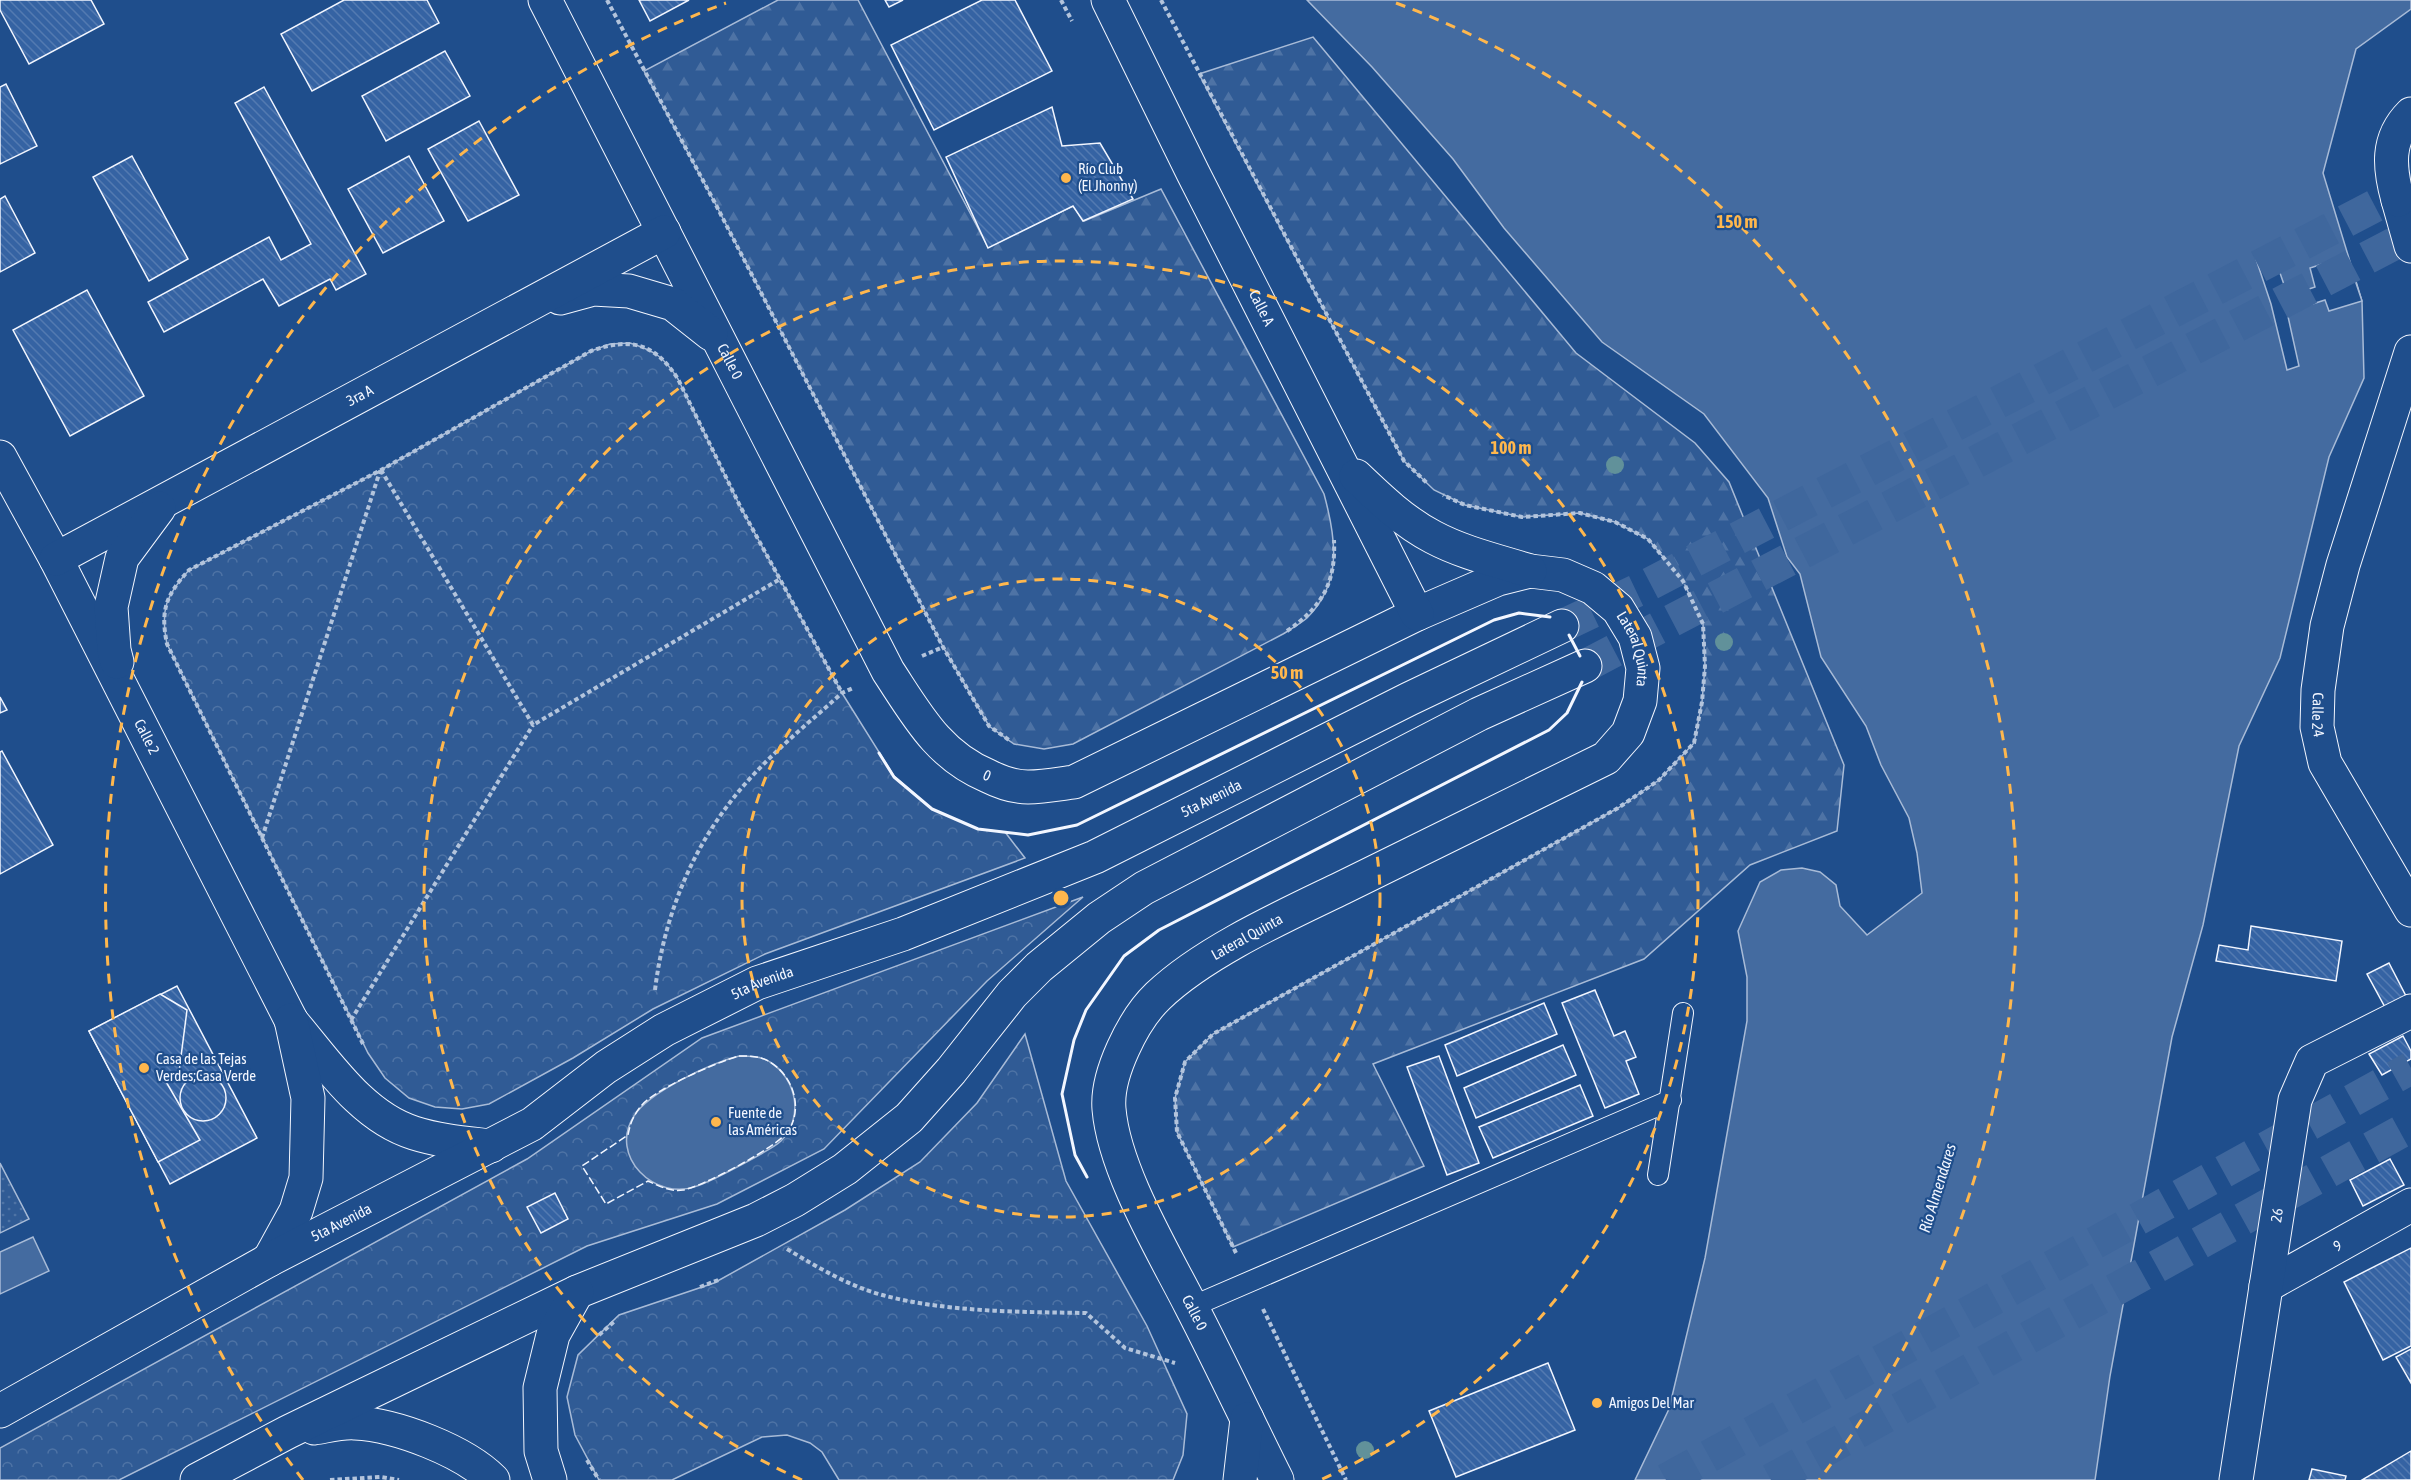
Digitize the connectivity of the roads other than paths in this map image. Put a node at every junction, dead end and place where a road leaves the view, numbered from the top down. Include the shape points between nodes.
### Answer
1 (545, 0) edge
2 (1108, 0) edge
3 (2411, 114) edge
4 (2405, 208) edge
5 (664, 232) junction
6 (2411, 246) edge
7 (524, 307) junction
8 (720, 341) junction
9 (2411, 352) edge
10 (2411, 417) edge
11 (0, 457) edge
12 (1338, 458) junction
13 (164, 502) junction
14 (2362, 503) junction
15 (56, 560) junction
16 (1530, 571) junction
17 (1417, 614) junction
18 (1562, 626) tunnel mouth
19 (1585, 666) tunnel mouth
20 (125, 695) junction
21 (920, 720) joint
22 (1074, 782) joint
23 (2411, 910) edge
24 (2411, 1011) edge
25 (1683, 1013) dead end
26 (291, 1020) junction
27 (1671, 1100) junction
28 (1115, 1144) joint
29 (491, 1146) junction
30 (1658, 1175) dead end
31 (2411, 1205) edge
32 (269, 1260) junction
33 (2266, 1286) junction
34 (577, 1292) junction
35 (1191, 1307) junction
36 (0, 1411) edge
37 (1247, 1419) junction
38 (288, 1432) junction
39 (197, 1480) edge
40 (493, 1480) edge
41 (550, 1480) edge
42 (1240, 1480) edge
43 (1277, 1480) edge
44 (2236, 1480) edge

1 - 5 main road, Calle 0
2 - 12 main road, Calle A
3 - 4 main road via 2392,142 2392,177
4 - 6 main road
5 - 7 main road, 3ra A
5 - 8 main road, Calle 0
7 - 8 main road via 593,289 629,291 674,304
7 - 13 main road, 3ra A
8 - 21 main road, Calle 0 via 888,671
9 - 14 main road, Calle 24
10 - 14 main road, Calle 24
11 - 15 main road, Calle 2
12 - 16 main road via 1386,505 1433,537
12 - 17 main road, Calle A
13 - 15 main road, 3ra A
13 - 20 main road via 122,558 111,607 114,650
14 - 23 main road, Calle 24 via 2327,626 2318,690 2318,727 2325,763
15 - 20 main road, Calle 2
16 - 17 main road, Lateral Quinta via 1498,579
16 - 28 main road, Lateral Quinta via 1563,574 1593,588 1618,609 1635,637 1643,668 1640,701 1628,733 1606,758 1280,918 1201,963 1157,997 1132,1029 1115,1068 1109,1107
17 - 22 main road, Lateral Quinta
18 - 29 main road, 5ta Avenida via 1095,857 903,934 757,983 664,1030 606,1067 532,1124
19 - 34 main road via 1479,714 1144,888 1039,968 1012,994 909,1118 845,1169 756,1220
20 - 26 main road, Calle 2
21 - 22 main road, 0 via 940,746 966,766 1002,782 1026,787
24 - 33 main road, 26 via 2312,1061 2295,1100
25 - 27 lane
26 - 29 main road via 359,1099 385,1119 413,1133
26 - 32 main road via 308,1098 306,1178 296,1211
27 - 30 lane
27 - 35 lane
28 - 35 main road, Calle 0
29 - 32 main road, 5ta Avenida
31 - 33 main road, 9
32 - 36 main road, 5ta Avenida
33 - 44 main road, 26
34 - 38 main road
34 - 41 main road via 553,1335 540,1388 541,1451
35 - 37 main road, Calle 0
37 - 42 main road
37 - 43 main road, Calle 0
38 - 39 main road
38 - 40 main road via 354,1423 396,1430 440,1446

